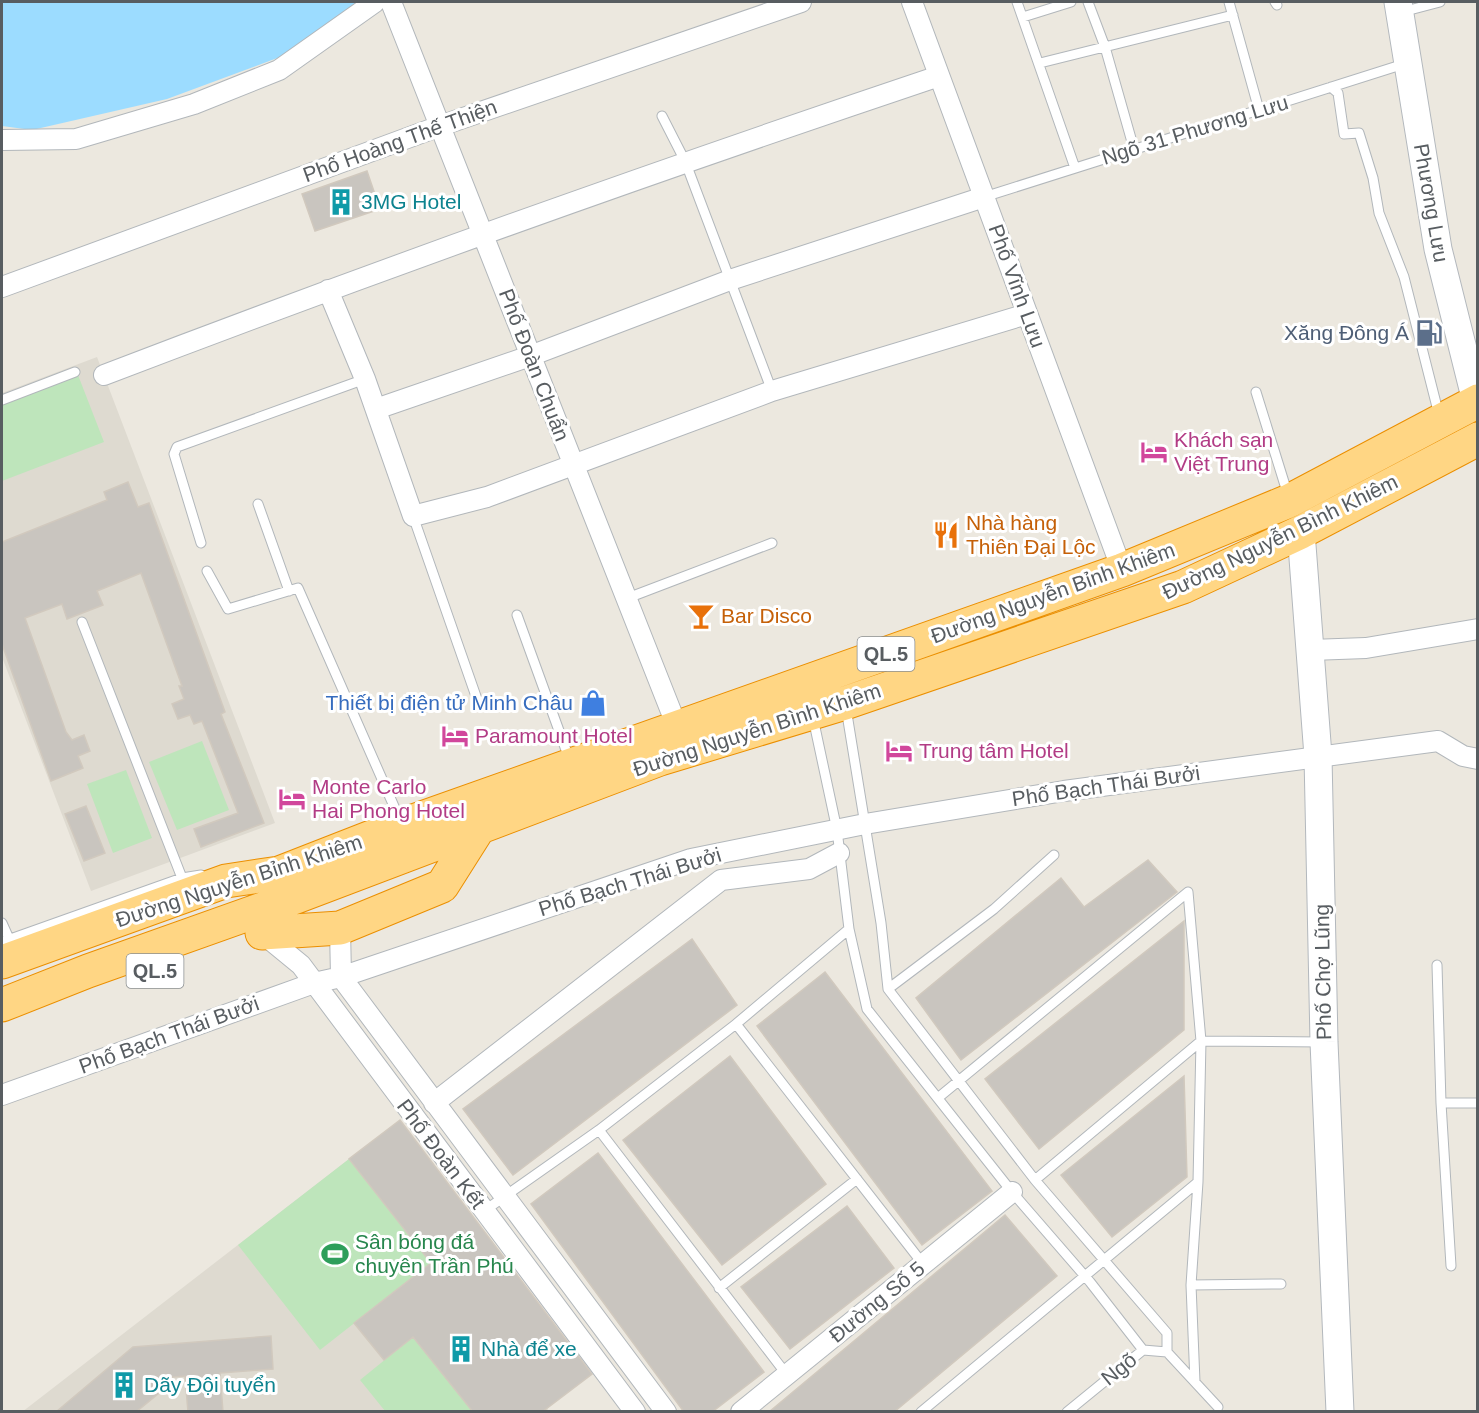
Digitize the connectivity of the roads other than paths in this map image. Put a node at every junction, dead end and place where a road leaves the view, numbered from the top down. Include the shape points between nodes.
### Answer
1 (375, 2) edge
2 (391, 2) edge
3 (801, 2) edge
4 (912, 2) edge
5 (1017, 2) edge
6 (1071, 2) edge
7 (1088, 2) edge
8 (1229, 2) edge
9 (1440, 2) edge
10 (1399, 7) edge
11 (1233, 15) junction
12 (1023, 17) junction
13 (1105, 47) junction
14 (1040, 63) junction
15 (1407, 63) junction
16 (939, 76) junction
17 (1331, 87) junction
18 (1259, 110) junction
19 (662, 116) dead end
20 (440, 126) junction
21 (2, 140) edge
22 (1134, 149) junction
23 (685, 162) junction
24 (1075, 168) junction
25 (984, 197) junction
26 (482, 234) junction
27 (730, 280) junction
28 (2, 287) edge
29 (328, 290) junction
30 (1027, 314) junction
31 (530, 356) junction
32 (75, 372) dead end
33 (104, 375) dead end
34 (364, 379) junction
35 (772, 391) junction
36 (1256, 392) dead end
37 (2, 400) edge
38 (1477, 401) edge
39 (376, 409) junction
40 (1441, 420) junction
41 (1478, 439) edge
42 (573, 466) junction
43 (1289, 501) junction
44 (258, 504) dead end
45 (413, 516) junction
46 (1301, 532) junction
47 (201, 543) dead end
48 (772, 543) dead end
49 (1122, 570) junction
50 (207, 571) dead end
51 (289, 591) junction
52 (625, 599) junction
53 (517, 615) dead end
54 (82, 622) dead end
55 (1478, 629) edge
56 (1311, 650) junction
57 (478, 702) dead end
58 (845, 703) junction
59 (812, 713) junction
60 (678, 729) junction
61 (1318, 756) junction
62 (1478, 759) edge
63 (572, 766) junction
64 (866, 824) junction
65 (402, 825) junction
66 (480, 826) junction
67 (837, 830) junction
68 (839, 853) junction
69 (1054, 855) dead end
70 (182, 878) junction
71 (226, 881) junction
72 (287, 885) junction
73 (2, 923) edge
74 (340, 928) junction
75 (849, 929) junction
76 (262, 933) junction
77 (6, 956) edge
78 (1437, 965) dead end
79 (341, 976) junction
80 (314, 982) junction
81 (888, 989) junction
82 (2, 1005) edge
83 (736, 1024) junction
84 (2, 1027) edge
85 (1201, 1041) junction
86 (1324, 1042) junction
87 (958, 1082) junction
88 (2, 1095) edge
89 (939, 1097) junction
90 (434, 1103) junction
91 (1441, 1103) junction
92 (1478, 1103) edge
93 (599, 1131) junction
94 (857, 1179) junction
95 (1035, 1179) junction
96 (1198, 1182) junction
97 (1012, 1192) junction
98 (503, 1196) junction
99 (484, 1211) junction
100 (1107, 1260) junction
101 (923, 1264) junction
102 (1451, 1266) dead end
103 (1085, 1277) junction
104 (1281, 1284) dead end
105 (1191, 1285) junction
106 (719, 1288) junction
107 (1143, 1350) junction
108 (1167, 1352) junction
109 (787, 1375) junction
110 (1195, 1382) junction
111 (1218, 1407) dead end
112 (635, 1412) edge
113 (666, 1412) edge
114 (741, 1412) edge
115 (921, 1412) edge
116 (1067, 1412) edge
117 (1340, 1412) edge

1 - 21 street via 279,70 194,104 76,139
2 - 20 street, Phố Đoàn Chuẩn
3 - 20 street, Phố Hoàng Thế Thiện
4 - 16 street, Phố Vĩnh Lưu
5 - 12 lane
6 - 12 lane
7 - 13 lane
8 - 11 lane
9 - 10 lane
10 - 15 street, Phương Lưu
11 - 13 lane
11 - 18 lane
12 - 14 lane
13 - 14 lane
13 - 22 lane
14 - 24 lane
15 - 17 lane, Ngõ 31 Phương Lưu
15 - 38 street, Phương Lưu via 1438,249
16 - 23 street
16 - 25 street, Phố Vĩnh Lưu
17 - 18 lane, Ngõ 31 Phương Lưu
17 - 40 lane via 1338,93 1344,134 1359,133 1364,146 1379,213 1404,277
18 - 22 lane, Ngõ 31 Phương Lưu
19 - 23 lane
20 - 26 street, Phố Đoàn Chuẩn
20 - 28 street, Phố Hoàng Thế Thiện
22 - 24 lane, Ngõ 31 Phương Lưu
23 - 26 street
23 - 27 lane
24 - 25 lane, Ngõ 31 Phương Lưu
25 - 27 street
25 - 30 street, Phố Vĩnh Lưu
26 - 29 street
26 - 31 street, Phố Đoàn Chuẩn
27 - 31 street
27 - 35 lane
29 - 33 street
29 - 34 street
30 - 35 street
30 - 49 street, Phố Vĩnh Lưu
31 - 39 street
31 - 42 street, Phố Đoàn Chuẩn
32 - 37 lane
34 - 39 street
34 - 47 lane via 177,447 174,453
35 - 42 street
36 - 43 lane
38 - 40 highway, Đường Nguyễn Bỉnh Khiêm / QL.5
39 - 45 street
40 - 43 highway, Đường Nguyễn Bỉnh Khiêm / QL.5
41 - 46 highway, Đường Nguyễn Bình Khiêm / QL.5
42 - 45 street via 487,497
42 - 52 street, Phố Đoàn Chuẩn
43 - 49 highway, Đường Nguyễn Bỉnh Khiêm / QL.5
44 - 51 lane
45 - 57 lane
46 - 56 street, Phố Chợ Lũng
46 - 58 highway, Đường Nguyễn Bình Khiêm / QL.5 via 1183,587
48 - 52 lane
49 - 60 highway, Đường Nguyễn Bỉnh Khiêm / QL.5
50 - 51 lane via 228,609
51 - 65 lane via 298,588
52 - 60 street, Phố Đoàn Chuẩn
53 - 63 lane
54 - 70 lane
55 - 56 street via 1366,648
56 - 61 street, Phố Chợ Lũng
58 - 59 highway, Đường Nguyễn Bình Khiêm / QL.5
58 - 64 lane
59 - 66 highway, Đường Nguyễn Bình Khiêm / QL.5 via 660,759
59 - 67 lane
60 - 63 highway, Đường Nguyễn Bỉnh Khiêm / QL.5
61 - 62 street, Phố Bạch Thái Bưởi via 1438,741 1463,756
61 - 64 street, Phố Bạch Thái Bưởi via 1064,790
61 - 86 street, Phố Chợ Lũng
63 - 65 highway, Đường Nguyễn Bỉnh Khiêm / QL.5
64 - 67 street, Phố Bạch Thái Bưởi
64 - 81 lane
65 - 72 highway, Đường Nguyễn Bỉnh Khiêm / QL.5
66 - 72 highway, Đường Nguyễn Bình Khiêm / QL.5
66 - 74 highway via 442,886
67 - 68 lane
67 - 79 street, Phố Bạch Thái Bưởi via 690,859
68 - 75 lane
68 - 90 street via 809,869 721,880
69 - 81 lane via 994,909
70 - 71 lane via 206,874
70 - 77 lane
71 - 72 highway, Đường Nguyễn Bỉnh Khiêm / QL.5
71 - 77 highway, Đường Nguyễn Bỉnh Khiêm / QL.5
72 - 76 highway, Đường Nguyễn Bỉnh Khiêm / QL.5
72 - 77 highway, QL.5
72 - 82 highway, QL.5
73 - 77 lane
74 - 76 highway
74 - 79 street
75 - 83 lane
75 - 89 lane via 867,1009
76 - 80 street, Phố Đoàn Kết via 301,965
76 - 84 highway, Đường Nguyễn Bỉnh Khiêm / QL.5
78 - 91 lane
79 - 80 street, Phố Bạch Thái Bưởi
79 - 90 street, Phố Đoàn Kết
80 - 88 street, Phố Bạch Thái Bưởi
80 - 99 street, Phố Đoàn Kết
81 - 87 lane
83 - 93 lane
83 - 94 lane
85 - 86 lane
85 - 87 lane via 1188,892
85 - 95 lane
85 - 96 lane
86 - 117 street, Phố Chợ Lũng
87 - 89 lane
87 - 95 lane
89 - 97 lane
90 - 98 street, Phố Đoàn Kết
91 - 92 lane
91 - 102 lane
93 - 98 lane
93 - 106 lane
94 - 101 lane
94 - 106 lane
95 - 100 lane
96 - 100 lane
96 - 105 lane
97 - 101 street, Đường Số 5
97 - 103 lane
98 - 99 lane
98 - 113 street, Phố Đoàn Kết
99 - 112 street, Phố Đoàn Kết
100 - 103 lane
100 - 108 lane via 1167,1333
101 - 109 street, Đường Số 5
103 - 107 lane
103 - 115 lane
104 - 105 lane
105 - 110 lane
106 - 109 lane
107 - 108 lane
107 - 116 lane, Ngõ
108 - 110 lane
109 - 114 street, Đường Số 5
110 - 111 lane

